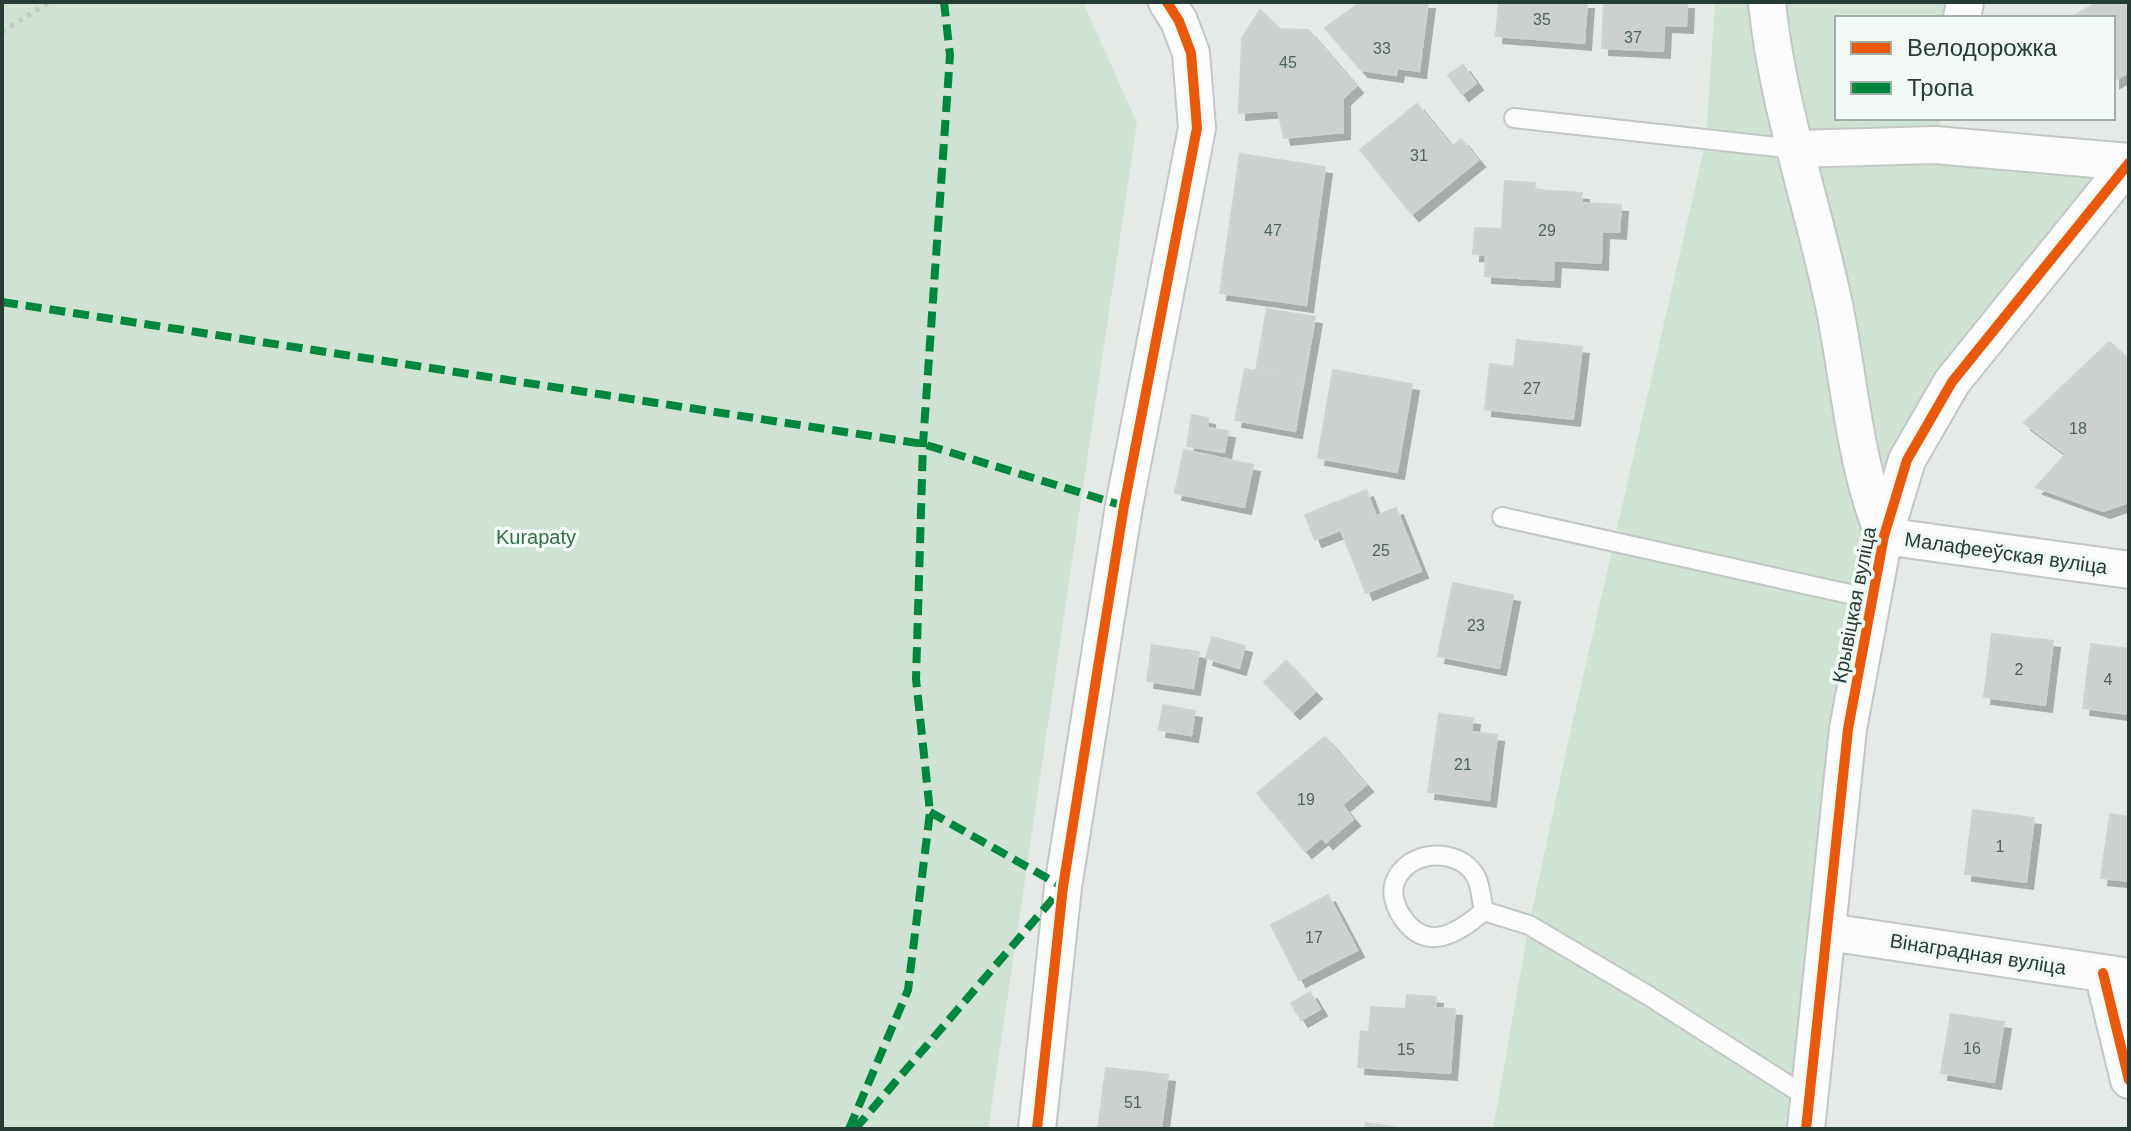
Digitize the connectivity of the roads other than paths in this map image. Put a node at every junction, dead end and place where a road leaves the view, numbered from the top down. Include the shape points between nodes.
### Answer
1 (1167, 2) edge
2 (1767, 2) edge
3 (1514, 118) dead end
4 (1938, 132) edge
5 (1795, 149) junction
6 (2129, 162) edge
7 (1502, 517) dead end
8 (1884, 536) junction
9 (2129, 570) edge
10 (1872, 599) junction
11 (1484, 911) junction
12 (1828, 932) junction
13 (2116, 975) edge
14 (2129, 1080) edge
15 (1806, 1113) edge
16 (1037, 1129) edge

1 - 16 street via 1191,53 1197,128 1104,627 1063,887
2 - 5 street
3 - 5 lane
4 - 5 street
4 - 6 street
5 - 8 street via 1835,307 1864,482
6 - 8 street, Крывіцкая вуліца via 1952,382 1907,460
7 - 10 lane
8 - 9 street, Малафееўская вуліца
8 - 10 street, Крывіцкая вуліца
10 - 12 street, Крывіцкая вуліца via 1848,729
11 - 11 lane via 1458,933 1429,938 1407,926 1394,904 1395,882 1412,861 1439,853 1459,860 1475,875
11 - 15 lane via 1529,925 1649,996
12 - 13 street, Вінаградная вуліца
12 - 15 street, Крывіцкая вуліца
13 - 14 street

